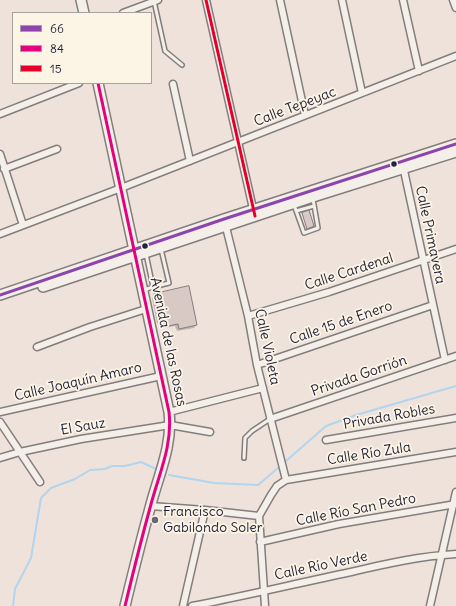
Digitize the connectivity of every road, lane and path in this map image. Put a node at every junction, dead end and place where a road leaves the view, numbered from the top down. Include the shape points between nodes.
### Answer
1 (81, 0) edge
2 (206, 0) edge
3 (280, 0) edge
4 (342, 0) edge
5 (403, 0) edge
6 (453, 0) edge
7 (156, 1) edge
8 (456, 8) edge
9 (84, 12) edge
10 (126, 12) edge
11 (456, 56) edge
12 (182, 65) dead end
13 (418, 71) junction
14 (76, 84) edge
15 (98, 84) edge
16 (173, 84) dead end
17 (362, 93) junction
18 (0, 114) edge
19 (305, 115) junction
20 (238, 142) junction
21 (456, 144) edge
22 (57, 149) dead end
23 (456, 152) edge
24 (0, 154) edge
25 (190, 161) junction
26 (403, 166) junction
27 (4, 169) junction
28 (121, 188) junction
29 (313, 202) junction
30 (298, 203) junction
31 (254, 213) junction
32 (224, 222) junction
33 (24, 225) junction
34 (0, 234) edge
35 (160, 245) junction
36 (456, 249) edge
37 (145, 250) junction
38 (134, 254) junction
39 (423, 261) junction
40 (153, 287) junction
41 (142, 291) junction
42 (0, 295) edge
43 (0, 301) edge
44 (433, 305) junction
45 (146, 309) junction
46 (248, 316) junction
47 (37, 347) dead end
48 (456, 356) edge
49 (445, 360) junction
50 (257, 365) junction
51 (161, 376) junction
52 (263, 388) junction
53 (0, 412) edge
54 (169, 412) junction
55 (456, 418) edge
56 (270, 419) junction
57 (0, 422) edge
58 (170, 425) junction
59 (210, 432) dead end
60 (326, 440) dead end
61 (20, 452) junction
62 (456, 452) edge
63 (0, 458) edge
64 (244, 458) dead end
65 (286, 480) junction
66 (40, 482) dead end
67 (456, 492) edge
68 (455, 504) edge
69 (150, 506) junction
70 (205, 510) junction
71 (259, 516) junction
72 (260, 542) junction
73 (456, 554) edge
74 (441, 555) junction
75 (265, 590) junction
76 (231, 599) junction
77 (125, 606) edge
78 (183, 606) edge
79 (192, 606) edge
80 (230, 606) edge
81 (265, 606) edge
82 (430, 606) edge

1 - 9 main road
2 - 20 street
3 - 19 street
4 - 17 street
5 - 13 street
6 - 8 street
7 - 10 street
7 - 12 lane via 166,51
11 - 13 street, Calle Tepeyac
13 - 17 street, Calle Tepeyac
14 - 18 street
15 - 28 main road, Avenida de las Rosas
16 - 25 street
17 - 19 street, Calle Tepeyac
19 - 20 street, Calle Tepeyac
20 - 25 street, Calle Tepeyac
20 - 31 street
21 - 26 main road
22 - 27 street
23 - 26 main road
24 - 27 street
25 - 28 street, Calle Tepeyac
26 - 29 main road
26 - 30 main road
26 - 39 street, Calle Primavera
27 - 33 street
28 - 33 street, Calle Tepeyac
28 - 38 main road, Avenida de las Rosas
29 - 30 main road
29 - 30 lane via 318,228 304,233
30 - 31 main road
31 - 32 main road
32 - 35 main road
32 - 46 street, Calle Violeta
33 - 34 street, Calle Tepeyac
35 - 37 main road
35 - 40 lane via 169,283
36 - 39 street, Calle Cardenal
37 - 38 main road
37 - 40 lane
38 - 41 main road, Avenida de las Rosas
38 - 42 main road
38 - 43 main road
39 - 44 street, Calle Primavera
39 - 46 street, Calle Cardenal
40 - 41 lane
41 - 45 main road, Avenida de las Rosas
44 - 49 street, Calle Primavera
44 - 50 street, Calle 15 de Enero
45 - 47 street
45 - 51 main road, Avenida de las Rosas
46 - 50 street, Calle Violeta
48 - 49 street, Privada Gorrión
49 - 56 street, Privada Gorrión
50 - 52 street, Calle Violeta
51 - 53 street, Calle Joaquín Amaro
51 - 54 main road, Avenida de las Rosas
52 - 54 street
52 - 56 street, Calle Violeta
54 - 58 main road, Avenida de las Rosas
55 - 60 street, Privada Robles
56 - 64 lane via 245,438
56 - 65 street, Calle Violeta
57 - 61 street
58 - 59 street, El Sauz
58 - 61 street, El Sauz
58 - 69 main road, Avenida de las Rosas via 168,445
61 - 63 street, El Sauz
61 - 66 street
62 - 65 street, Calle Río Zula
65 - 71 street via 277,486
67 - 68 street
68 - 72 street, Calle Río San Pedro via 339,524
68 - 74 street
69 - 70 street
69 - 77 main road, Avenida de las Rosas
70 - 71 street
70 - 78 street
71 - 72 street
72 - 75 street
73 - 74 street, Calle Río Verde
74 - 75 street, Calle Río Verde
74 - 82 street
75 - 76 street, Calle Río Verde
75 - 81 street
76 - 79 street, Calle Río Verde
76 - 80 street

